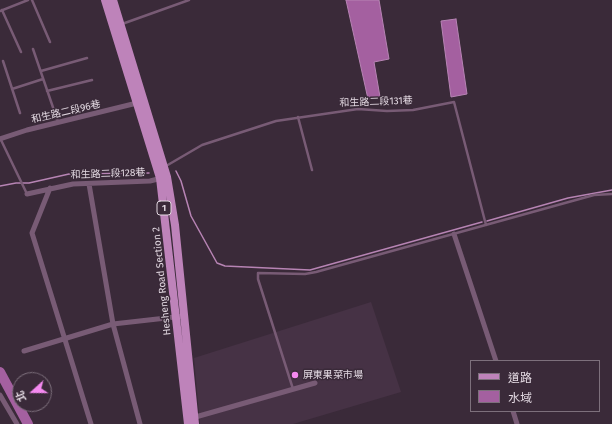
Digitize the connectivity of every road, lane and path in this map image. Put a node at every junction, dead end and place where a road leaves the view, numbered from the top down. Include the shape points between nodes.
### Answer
1 (28, 0) edge
2 (32, 0) edge
3 (105, 0) edge
4 (113, 0) edge
5 (189, 0) edge
6 (1, 10) edge
7 (117, 26) junction
8 (50, 42) dead end
9 (34, 50) dead end
10 (21, 52) dead end
11 (87, 58) dead end
12 (3, 61) dead end
13 (41, 71) junction
14 (43, 79) junction
15 (92, 80) dead end
16 (12, 89) junction
17 (47, 91) junction
18 (137, 103) junction
19 (20, 113) dead end
20 (298, 117) junction
21 (58, 123) junction
22 (0, 139) edge
23 (161, 168) junction
24 (312, 170) dead end
25 (164, 177) junction
26 (89, 184) junction
27 (50, 188) junction
28 (25, 192) joint
29 (612, 194) edge
30 (486, 225) junction
31 (454, 234) junction
32 (180, 316) junction
33 (113, 324) junction
34 (65, 338) junction
35 (24, 351) dead end
36 (496, 360) edge
37 (315, 383) dead end
38 (293, 389) junction
39 (0, 395) edge
40 (513, 412) edge
41 (191, 421) edge
42 (17, 424) edge
43 (91, 424) edge
44 (140, 424) edge
45 (517, 424) edge

1 - 6 lane
2 - 8 lane
3 - 7 main road, Hesheng Road Section 2 / 1
4 - 7 main road, Hesheng Road Section 2 / 1
5 - 7 lane
6 - 10 lane
7 - 18 main road, Hesheng Road Section 2 / 1
7 - 23 main road, Hesheng Road Section 2 / 1
9 - 13 lane
11 - 13 lane
12 - 16 lane
13 - 14 lane
14 - 16 lane
14 - 17 lane
15 - 17 lane
16 - 19 lane
17 - 21 lane
18 - 21 street, 和生路二段96巷
18 - 23 main road, Hesheng Road Section 2 / 1
20 - 23 lane, 和生路二段131巷 via 276,121 202,145
20 - 24 lane
20 - 30 lane, 和生路二段131巷 via 358,109 413,110 454,102
21 - 22 street, 和生路二段96巷
22 - 28 lane
23 - 25 main road, Hesheng Road Section 2 / 1
25 - 26 street, 和生路二段128巷 via 150,182
25 - 32 main road, Hesheng Road Section 2 / 1 via 175,224
26 - 27 street, 和生路二段128巷
26 - 33 street
27 - 28 street, 和生路二段128巷
27 - 34 street via 32,233
29 - 30 lane via 594,195
30 - 31 lane
31 - 36 street
31 - 38 lane via 316,272 258,274
32 - 33 street
32 - 41 main road, Hesheng Road Section 2 / 1
33 - 34 street
33 - 44 street
34 - 35 street
34 - 43 street
37 - 38 street
38 - 41 street
39 - 42 street
40 - 45 street

